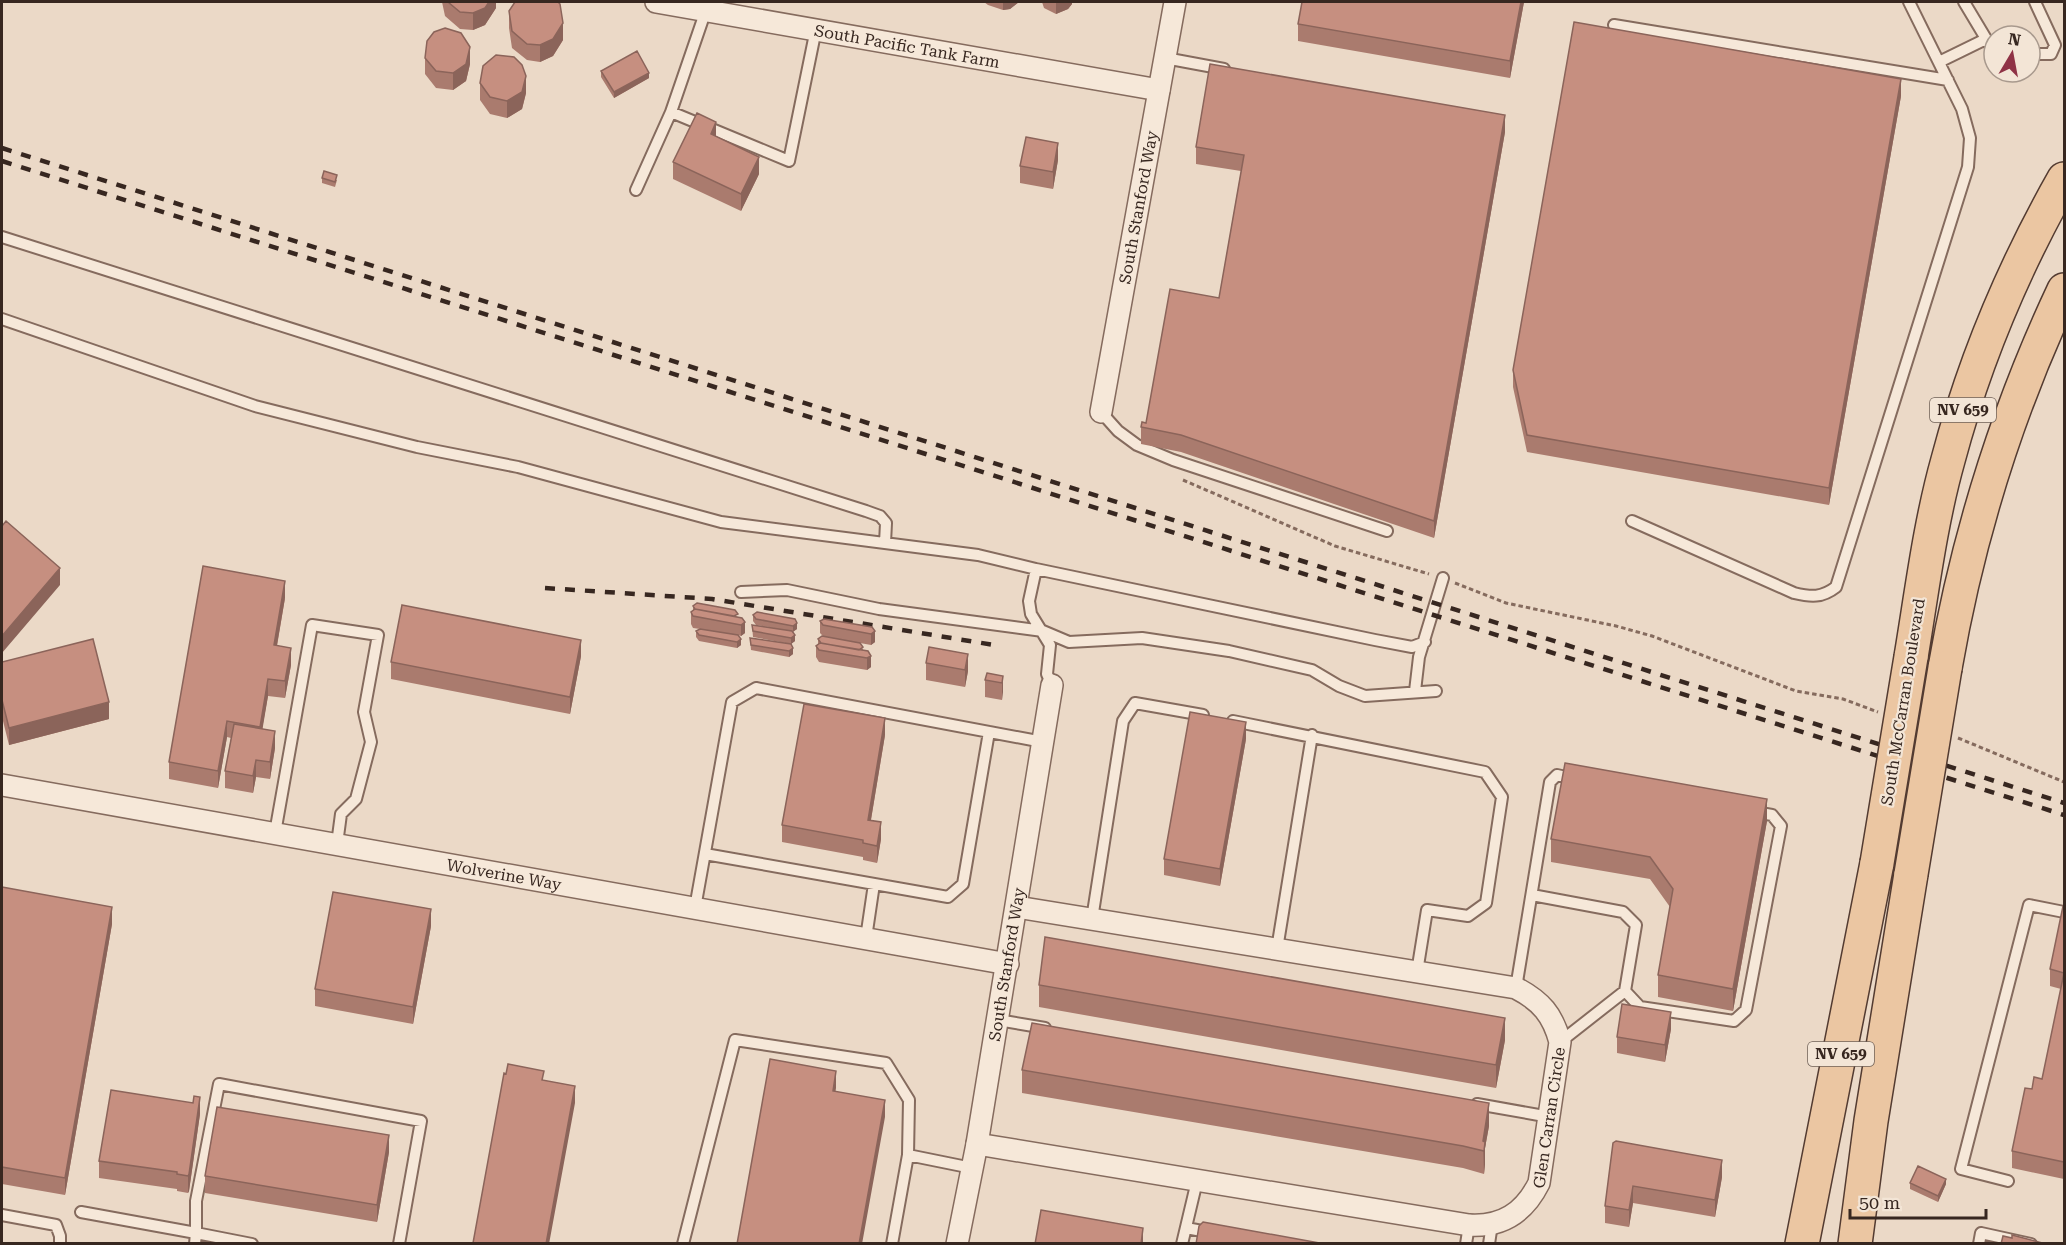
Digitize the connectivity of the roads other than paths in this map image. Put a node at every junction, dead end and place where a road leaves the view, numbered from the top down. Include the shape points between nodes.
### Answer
1 (656, 2) edge
2 (1175, 2) edge
3 (1910, 2) edge
4 (1964, 2) edge
5 (2035, 2) edge
6 (706, 10) junction
7 (1614, 25) dead end
8 (816, 29) junction
9 (1982, 32) edge
10 (1982, 41) edge
11 (2042, 54) edge
12 (1165, 58) junction
13 (1939, 62) junction
14 (1231, 71) edge
15 (1948, 80) junction
16 (1159, 90) junction
17 (671, 112) junction
18 (2064, 179) edge
19 (636, 190) dead end
20 (2, 237) edge
21 (2064, 290) edge
22 (2, 319) edge
23 (1101, 412) joint
24 (1632, 521) dead end
25 (1388, 531) dead end
26 (885, 543) junction
27 (1036, 569) junction
28 (1443, 579) road end
29 (741, 592) dead end
30 (1043, 631) junction
31 (1425, 642) junction
32 (1052, 685) joint
33 (1436, 690) dead end
34 (1415, 691) junction
35 (989, 732) junction
36 (1312, 735) junction
37 (1043, 742) junction
38 (1591, 782) edge
39 (2, 784) edge
40 (1738, 809) edge
41 (275, 833) junction
42 (337, 844) junction
43 (705, 854) junction
44 (874, 884) junction
45 (1532, 895) junction
46 (1017, 907) junction
47 (695, 908) junction
48 (2064, 912) edge
49 (1092, 919) junction
50 (866, 938) junction
51 (1277, 949) junction
52 (1008, 964) junction
53 (1417, 972) junction
54 (1516, 988) junction
55 (1625, 991) junction
56 (998, 1020) junction
57 (1056, 1030) edge
58 (1560, 1042) junction
59 (1469, 1102) edge
60 (1550, 1117) junction
61 (977, 1144) junction
62 (908, 1155) junction
63 (972, 1168) junction
64 (1197, 1181) junction
65 (2008, 1181) dead end
66 (81, 1212) dead end
67 (2, 1215) edge
68 (1186, 1228) junction
69 (1467, 1234) edge
70 (1491, 1234) edge
71 (1227, 1236) edge
72 (195, 1238) edge
73 (60, 1244) edge
74 (252, 1244) edge
75 (399, 1244) edge
76 (683, 1244) edge
77 (892, 1244) edge
78 (957, 1244) edge
79 (1182, 1244) edge
80 (1802, 1244) edge
81 (1855, 1244) edge
82 (1979, 1244) edge
83 (2031, 1244) edge

1 - 6 street, South Pacific Tank Farm
2 - 12 street, South Stanford Way
3 - 13 lane
4 - 9 lane
5 - 11 lane via 2055,45 2051,54
6 - 8 street, South Pacific Tank Farm
6 - 17 lane
7 - 15 lane
8 - 16 street, South Pacific Tank Farm
8 - 17 lane via 789,161
10 - 13 lane
12 - 14 lane
12 - 16 street, South Stanford Way
13 - 15 lane
15 - 24 lane via 1970,138 1968,167 1836,587 1812,597 1794,592
16 - 23 street, South Stanford Way
17 - 19 lane
18 - 80 main road, South McCarran Boulevard / NV 659, bridge via 2001,305 1959,420 1932,530 1876,863
20 - 26 lane via 866,511 886,523
21 - 81 main road, NV 659, bridge via 2018,395 1967,556 1911,874
22 - 26 lane via 255,406 417,447 518,467 721,522
23 - 25 lane via 1137,445 1173,460
26 - 27 lane via 978,555
27 - 30 lane via 1029,601 1031,614
27 - 31 lane via 1375,640 1413,647
28 - 31 lane
29 - 30 lane via 787,590 879,609
30 - 32 lane via 1050,645 1047,674
30 - 34 lane via 1070,642 1142,638 1229,651 1312,670 1365,696
31 - 34 lane
32 - 37 street, South Stanford Way
33 - 34 lane
35 - 37 lane
35 - 43 lane via 756,688 732,702
35 - 44 lane via 963,884 948,897
36 - 49 lane via 1136,703 1123,721
36 - 51 lane
36 - 53 lane via 1485,772 1502,797 1486,903 1468,916 1426,910
37 - 46 street, South Stanford Way
38 - 45 lane via 1557,775 1550,782
39 - 41 street, Wolverine Way
40 - 55 lane via 1772,815 1781,826 1746,1010 1734,1021 1640,1007
41 - 42 street, Wolverine Way
41 - 42 lane via 312,625 378,635 364,712 371,742 356,799 341,814
42 - 47 street, Wolverine Way
43 - 44 lane
43 - 47 lane
44 - 50 lane
45 - 54 lane
45 - 55 lane via 1623,912 1636,925
46 - 49 street, Glen Carran Circle
46 - 52 street, South Stanford Way
47 - 50 street, Wolverine Way
48 - 65 lane via 2029,905 1960,1169
49 - 51 street, Glen Carran Circle
50 - 52 street, Wolverine Way
51 - 53 street, Glen Carran Circle
52 - 56 street, South Stanford Way
53 - 54 street, Glen Carran Circle
54 - 58 street, Glen Carran Circle via 1547,1010
55 - 58 lane
56 - 57 lane
56 - 61 street, South Stanford Way
58 - 60 street, Glen Carran Circle
59 - 60 lane
60 - 70 street, Glen Carran Circle via 1539,1183 1531,1199
61 - 63 street, South Stanford Way
61 - 64 street, Glen Carran Circle
62 - 63 lane
62 - 76 lane via 909,1100 886,1063 735,1040
62 - 77 lane
63 - 78 street, South Stanford Way
64 - 68 lane
64 - 69 street, Glen Carran Circle
66 - 72 lane
67 - 73 lane via 56,1225
68 - 71 lane
68 - 79 lane
69 - 70 street, Glen Carran Circle
72 - 74 lane
72 - 75 lane via 196,1201 219,1084 421,1121
82 - 83 lane via 1981,1233

